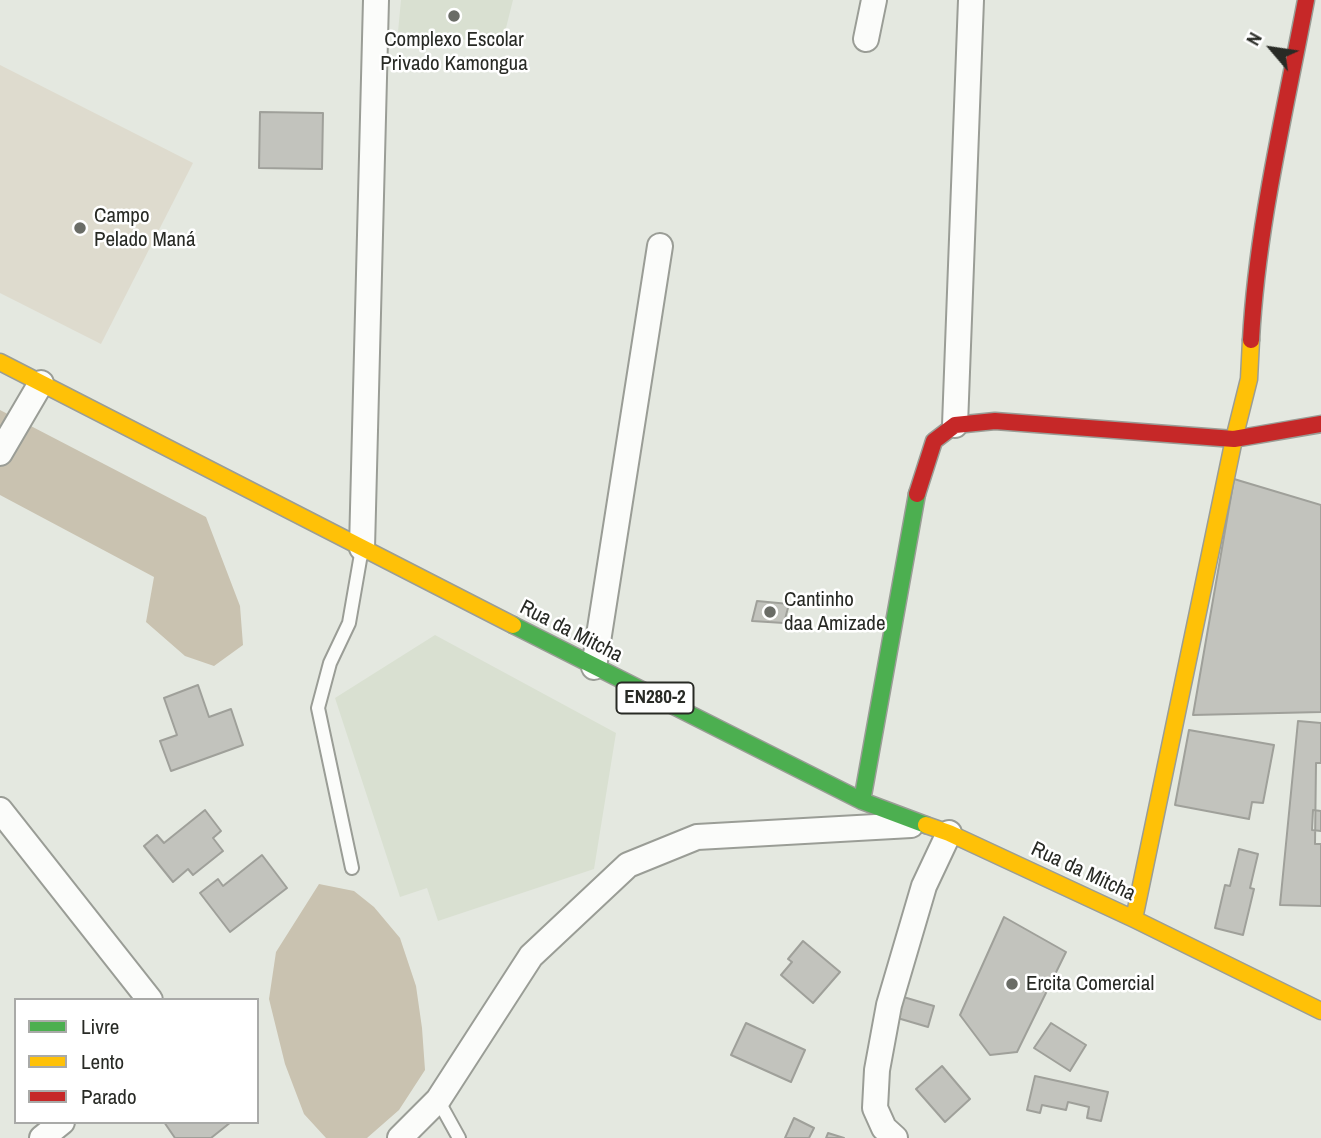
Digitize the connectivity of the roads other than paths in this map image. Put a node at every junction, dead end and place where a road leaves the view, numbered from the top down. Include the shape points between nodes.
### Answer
1 (376, 0) edge
2 (874, 0) edge
3 (971, 0) edge
4 (1306, 0) edge
5 (866, 39) dead end
6 (660, 246) dead end
7 (0, 362) edge
8 (41, 383) junction
9 (1321, 424) edge
10 (956, 425) junction
11 (1234, 439) junction
12 (0, 453) edge
13 (362, 548) junction
14 (594, 667) junction
15 (862, 801) junction
16 (0, 810) edge
17 (923, 825) junction
18 (949, 833) junction
19 (352, 868) dead end
20 (1134, 919) junction
21 (148, 998) edge
22 (1321, 1011) edge
23 (438, 1100) junction
24 (60, 1124) edge
25 (42, 1138) edge
26 (400, 1138) edge
27 (459, 1138) edge
28 (895, 1138) edge

1 - 13 street
2 - 5 street
3 - 10 street
4 - 11 street via 1252,299 1249,379
6 - 14 street
7 - 8 street, Rua da Mitcha / EN280-2
8 - 12 street
8 - 13 street, Rua da Mitcha / EN280-2
9 - 11 street
10 - 11 street via 995,421
10 - 15 street via 934,441 919,483
11 - 20 street
13 - 14 street, Rua da Mitcha / EN280-2
13 - 19 lane via 349,623 330,663 318,708
14 - 15 street, Rua da Mitcha / EN280-2
15 - 17 street, Rua da Mitcha / EN280-2
16 - 21 street
17 - 18 street, Rua da Mitcha / EN280-2
17 - 23 street via 697,837 628,864 531,956
18 - 20 street, Rua da Mitcha / EN280-2
18 - 28 street via 924,886 889,1005 877,1070 875,1108 884,1128
20 - 22 street, Rua da Mitcha / EN280-2
23 - 26 street
23 - 27 lane
24 - 25 street

